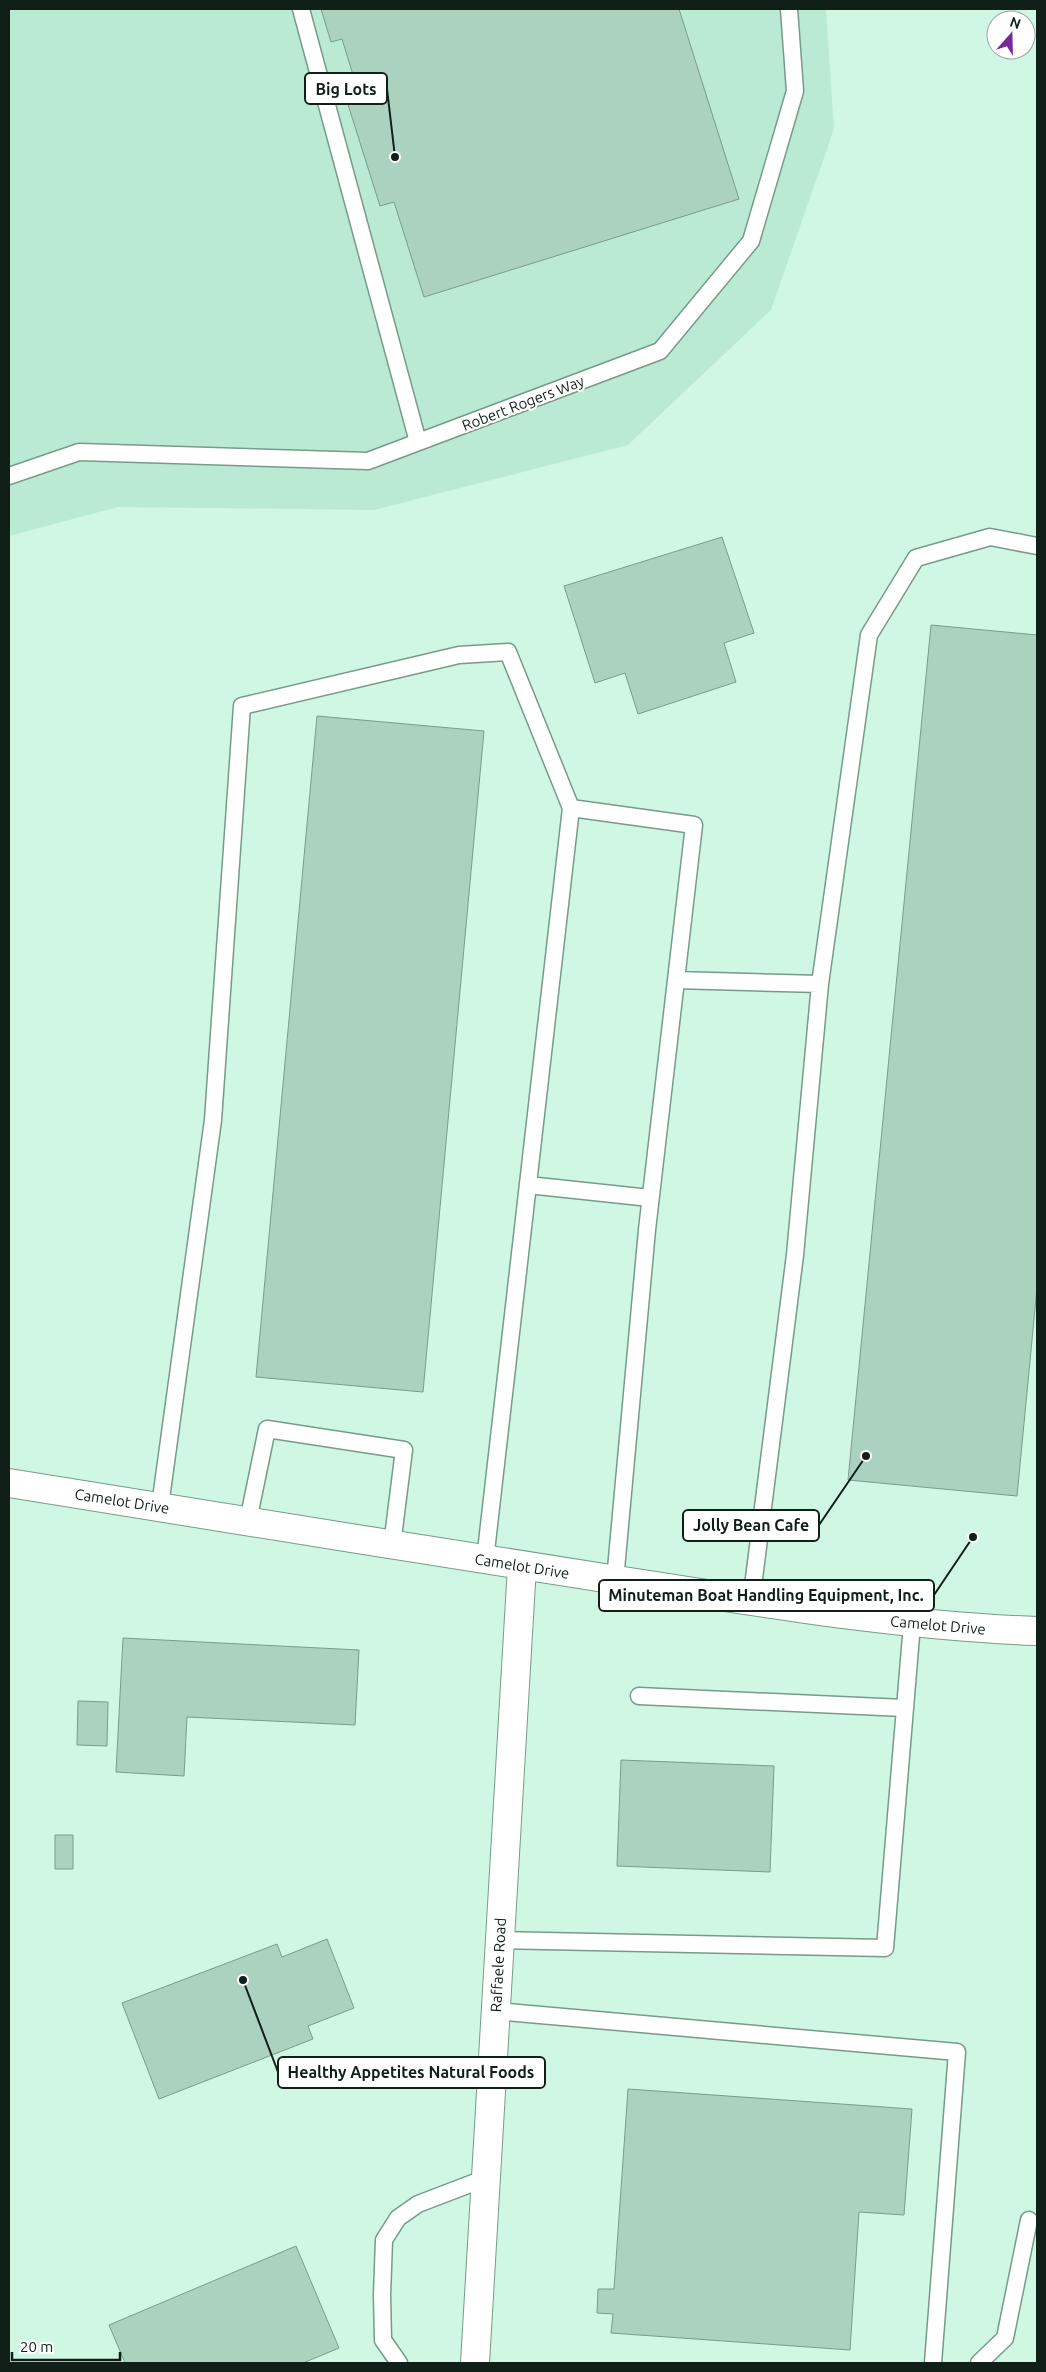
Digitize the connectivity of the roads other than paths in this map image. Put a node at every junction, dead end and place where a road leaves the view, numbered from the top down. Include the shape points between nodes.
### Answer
1 (301, 9) edge
2 (790, 9) edge
3 (418, 442) junction
4 (9, 476) edge
5 (1037, 546) edge
6 (571, 808) junction
7 (676, 980) junction
8 (820, 984) junction
9 (528, 1185) junction
10 (650, 1198) junction
11 (9, 1483) edge
12 (160, 1506) junction
13 (248, 1521) junction
14 (392, 1545) junction
15 (485, 1560) junction
16 (522, 1566) junction
17 (615, 1580) junction
18 (751, 1602) junction
19 (912, 1624) junction
20 (1037, 1631) edge
21 (639, 1696) dead end
22 (904, 1708) junction
23 (500, 1940) junction
24 (495, 2011) junction
25 (486, 2178) junction
26 (1029, 2220) dead end
27 (399, 2363) edge
28 (475, 2363) edge
29 (933, 2363) edge
30 (979, 2363) edge

1 - 3 lane
2 - 3 lane, Robert Rogers Way via 795,91 751,241 660,351
3 - 4 lane, Robert Rogers Way via 368,461 80,452
5 - 8 lane via 990,537 916,558 869,635
6 - 7 lane via 694,824
6 - 9 lane
6 - 12 lane via 508,652 459,655 242,706 213,1120
7 - 8 lane
7 - 10 lane
8 - 18 lane via 795,1255
9 - 10 lane
9 - 15 lane
10 - 17 lane
11 - 12 street, Camelot Drive
12 - 13 street, Camelot Drive
13 - 14 street, Camelot Drive
13 - 14 lane via 267,1429 404,1450
14 - 15 street, Camelot Drive
15 - 16 street, Camelot Drive
16 - 17 street, Camelot Drive
16 - 23 street, Raffaele Road
17 - 18 street, Camelot Drive
18 - 19 street, Camelot Drive
19 - 20 street, Camelot Drive
19 - 22 lane
21 - 22 lane
22 - 23 lane via 885,1948
23 - 24 street, Raffaele Road
24 - 25 street, Raffaele Road
24 - 29 lane via 957,2052
25 - 27 lane via 418,2204 398,2218 384,2240 383,2340
25 - 28 street, Raffaele Road
26 - 30 lane via 1005,2338

